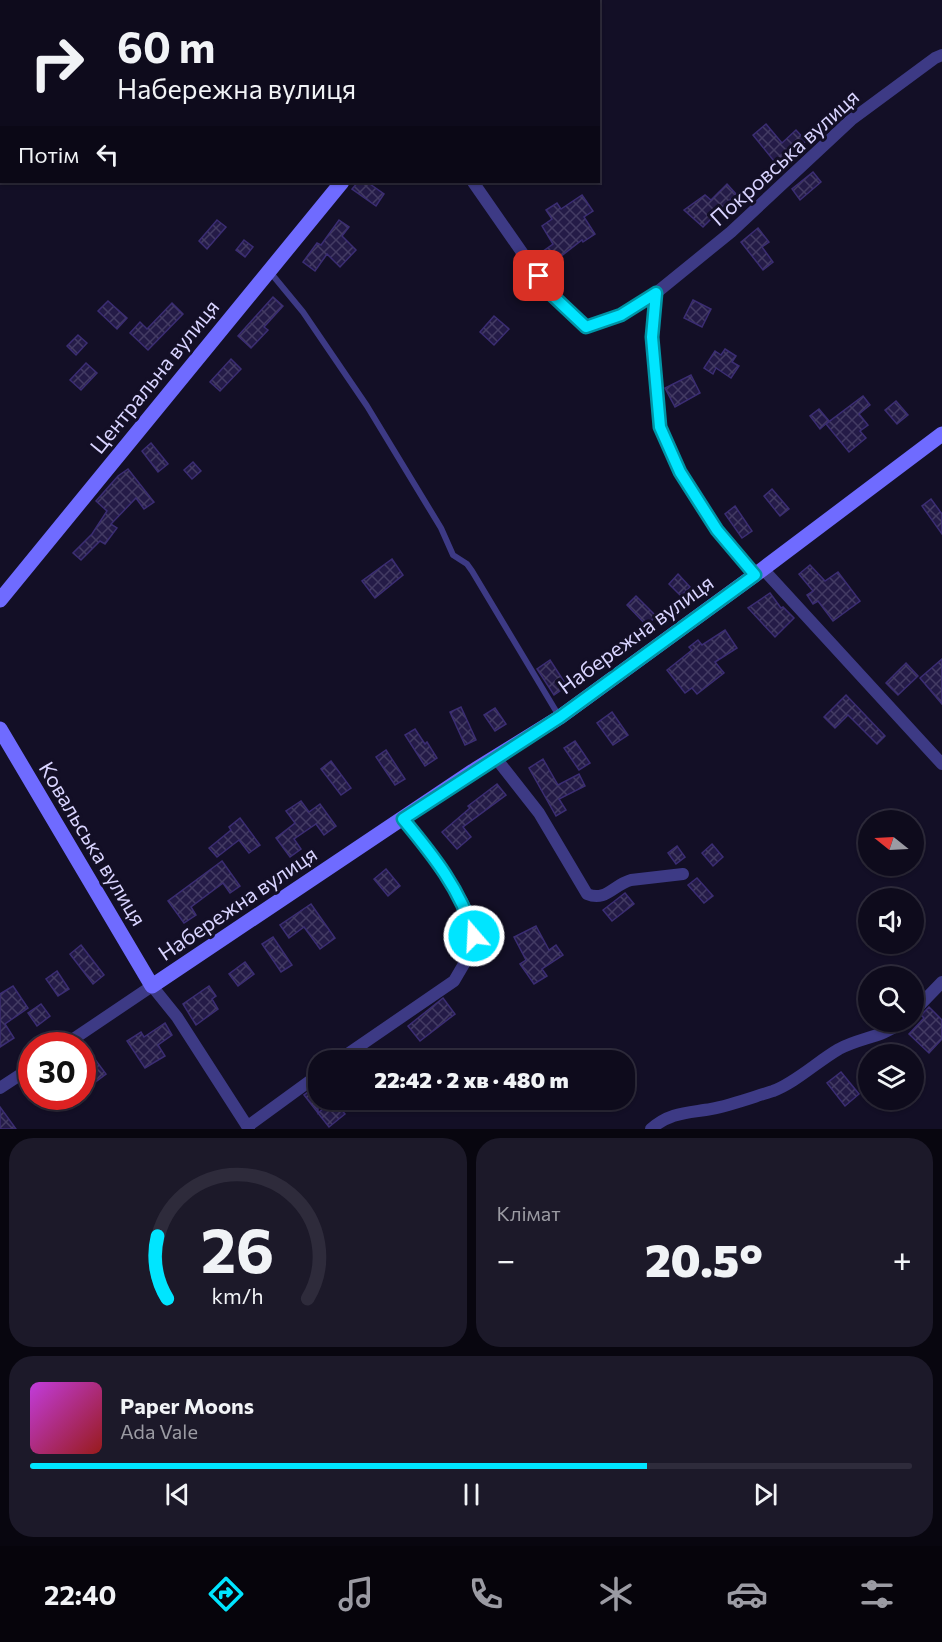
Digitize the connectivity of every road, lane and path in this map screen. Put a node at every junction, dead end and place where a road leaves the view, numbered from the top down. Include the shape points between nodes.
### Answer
1 (942, 55) edge
2 (341, 183) edge
3 (473, 183) edge
4 (269, 270) junction
5 (656, 293) junction
6 (942, 434) edge
7 (759, 572) junction
8 (0, 600) edge
9 (560, 717) junction
10 (0, 729) edge
11 (495, 758) junction
12 (942, 764) edge
13 (403, 819) junction
14 (683, 874) dead end
15 (942, 982) edge
16 (152, 986) junction
17 (924, 1001) edge
18 (84, 1032) edge
19 (888, 1032) edge
20 (354, 1050) edge
21 (18, 1076) edge
22 (308, 1083) edge
23 (0, 1088) edge
24 (248, 1128) edge
25 (651, 1129) edge

1 - 5 street, Покровська вулиця via 851,120 731,232
2 - 4 street, Центральна вулиця
3 - 5 street, Покровська вулиця via 551,294 586,327 621,315
4 - 8 street, Центральна вулиця
4 - 9 lane via 303,312 367,406 441,528 453,555 472,571
5 - 7 street via 652,337 660,427 680,472 717,530
6 - 7 street, Набережна вулиця
7 - 9 street, Набережна вулиця
7 - 12 street
9 - 11 street, Набережна вулиця
10 - 16 street, Ковальська вулиця
11 - 13 street, Набережна вулиця
11 - 14 street via 539,813 587,894 608,895 623,882
13 - 16 street, Набережна вулиця
13 - 20 street via 462,901 474,936 471,952 454,981
15 - 17 street
16 - 18 street, Набережна вулиця
16 - 24 street, Ковальська вулиця via 177,1017
19 - 25 street via 839,1049 777,1089 679,1114
21 - 23 street
22 - 24 street

